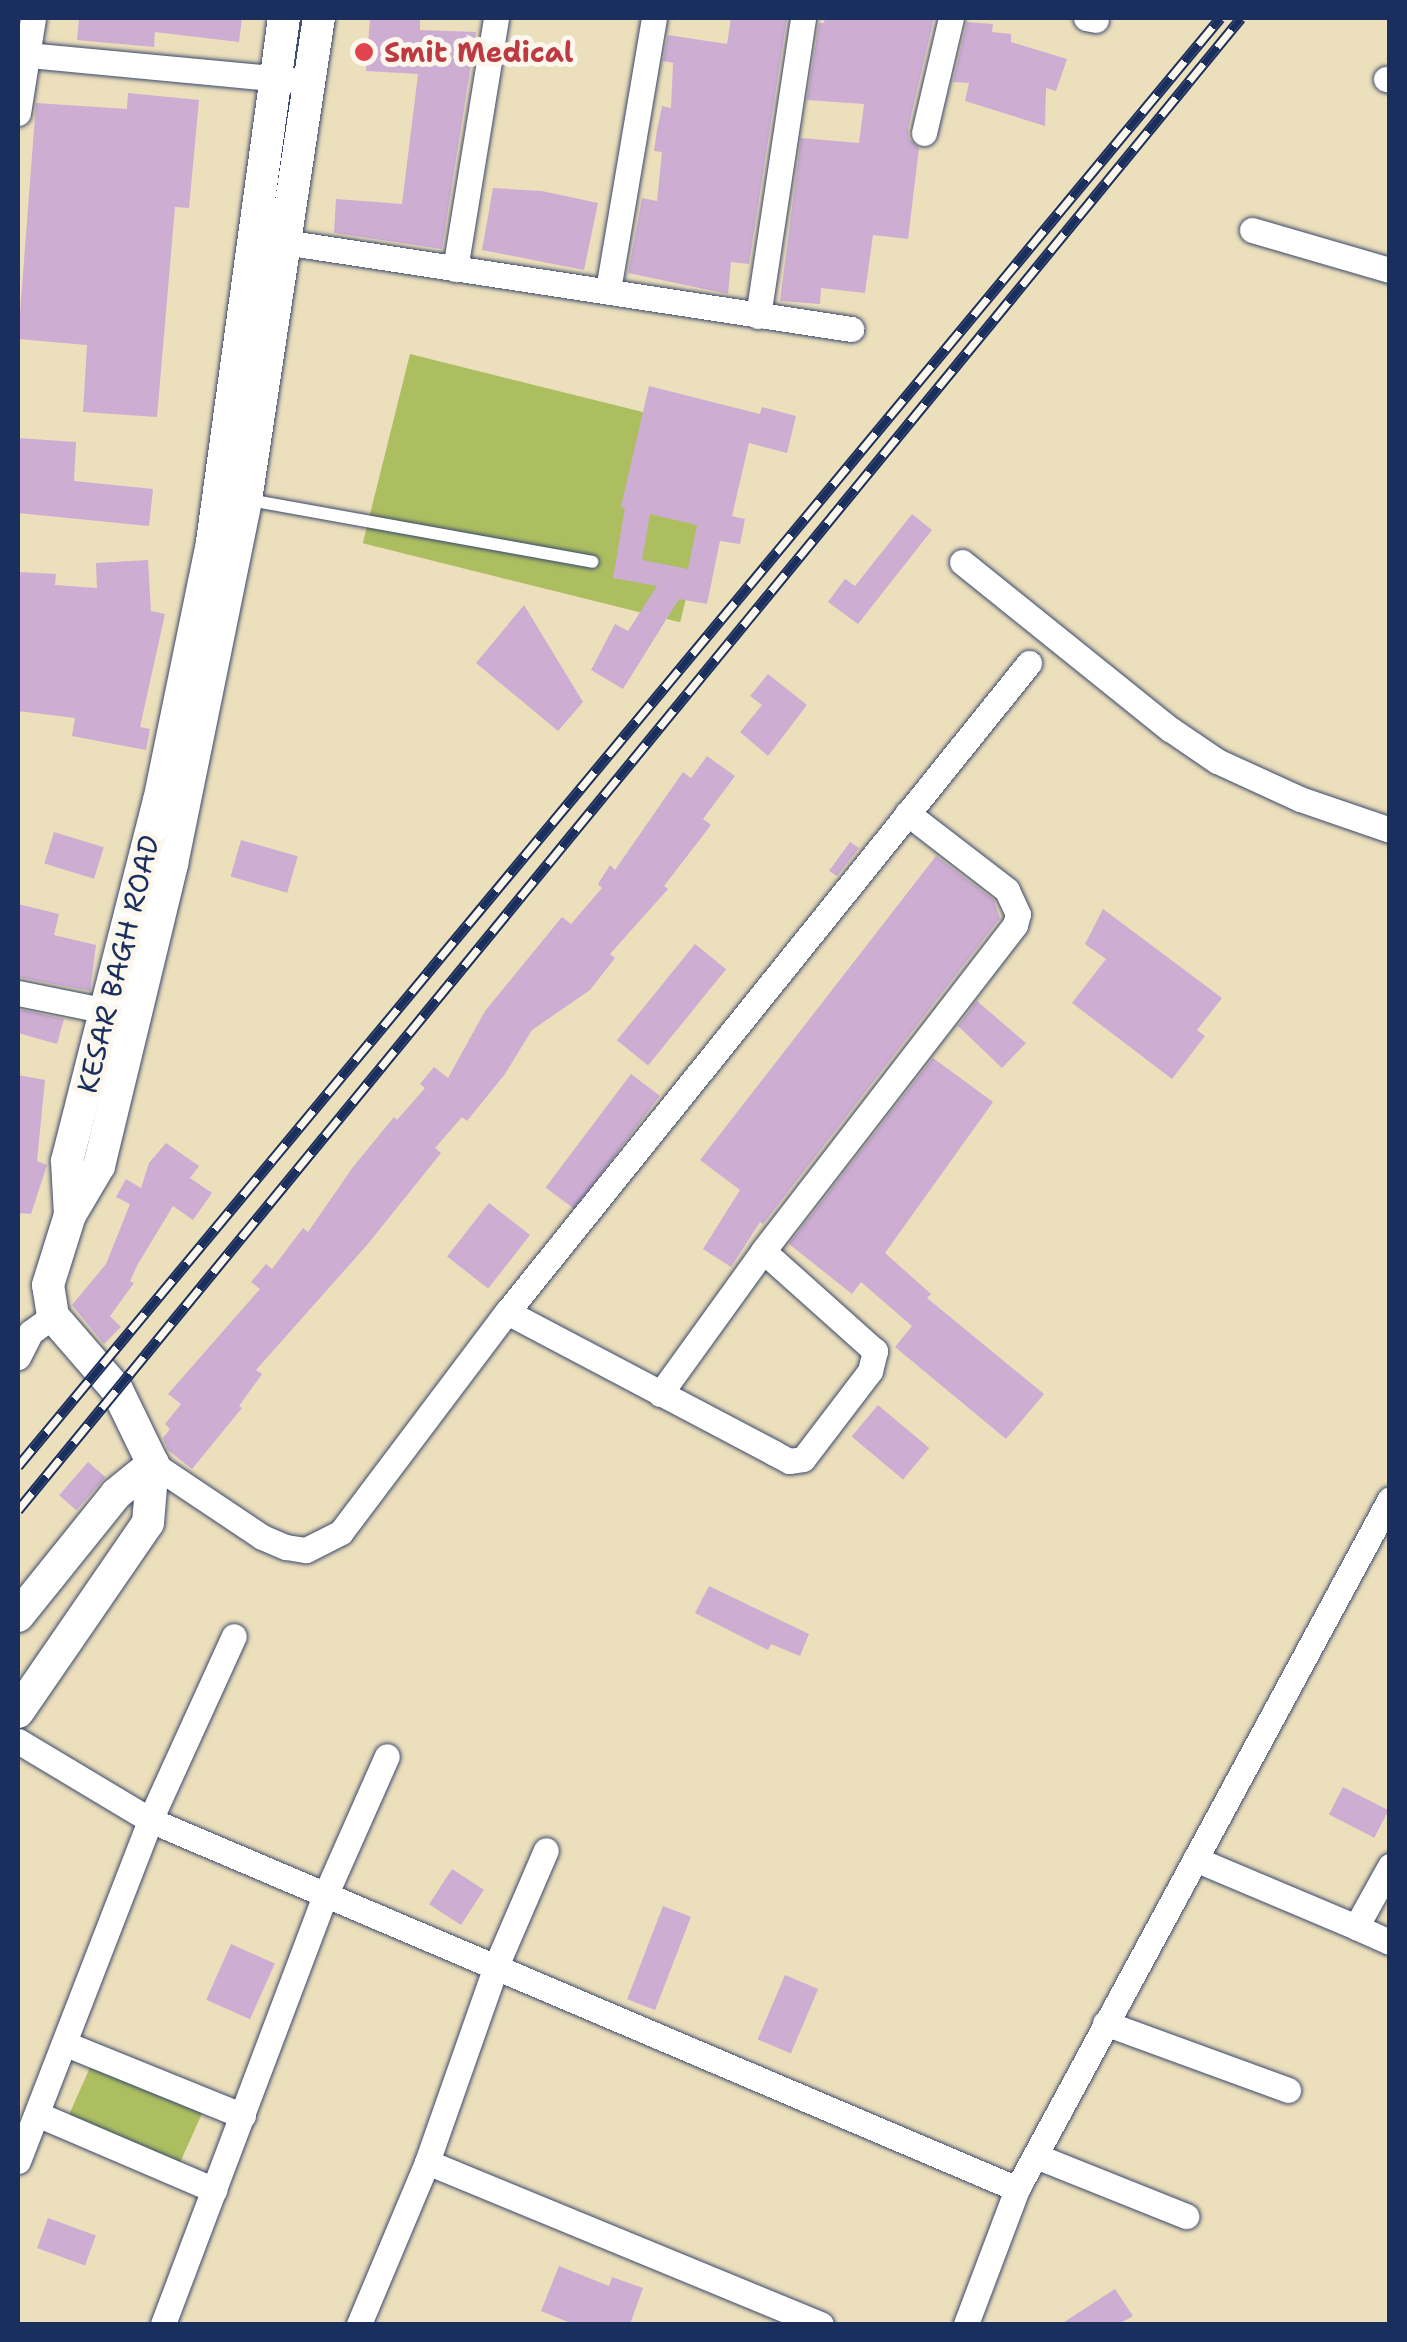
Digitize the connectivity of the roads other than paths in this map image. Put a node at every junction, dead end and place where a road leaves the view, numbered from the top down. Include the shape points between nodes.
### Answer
1 (33, 18) edge
2 (284, 18) edge
3 (319, 18) edge
4 (496, 18) edge
5 (654, 18) edge
6 (802, 18) edge
7 (951, 18) edge
8 (22, 55) edge
9 (293, 80) junction
10 (18, 113) edge
11 (924, 133) dead end
12 (283, 151) junction
13 (1252, 230) dead end
14 (284, 242) junction
15 (456, 269) junction
16 (1390, 270) edge
17 (608, 290) junction
18 (758, 316) junction
19 (850, 329) dead end
20 (246, 500) junction
21 (592, 562) dead end
22 (962, 562) dead end
23 (1029, 663) dead end
24 (906, 814) junction
25 (1390, 830) edge
26 (18, 993) edge
27 (107, 1011) junction
28 (70, 1215) junction
29 (763, 1250) junction
30 (507, 1312) junction
31 (53, 1316) junction
32 (18, 1357) edge
33 (660, 1394) junction
34 (153, 1464) junction
35 (1390, 1499) edge
36 (18, 1616) edge
37 (234, 1636) dead end
38 (18, 1712) edge
39 (18, 1741) edge
40 (387, 1756) dead end
41 (150, 1820) junction
42 (546, 1850) dead end
43 (1195, 1858) junction
44 (1390, 1866) edge
45 (324, 1898) junction
46 (1356, 1927) junction
47 (1390, 1942) edge
48 (496, 1966) junction
49 (1105, 2022) junction
50 (66, 2044) junction
51 (1288, 2090) dead end
52 (36, 2114) junction
53 (243, 2116) junction
54 (1036, 2156) junction
55 (18, 2160) edge
56 (426, 2162) junction
57 (1018, 2189) junction
58 (214, 2190) junction
59 (1186, 2216) dead end
60 (162, 2324) edge
61 (359, 2324) edge
62 (821, 2324) edge
63 (966, 2324) edge

1 - 8 street
2 - 9 main road
3 - 9 main road
4 - 15 street
5 - 17 street
6 - 18 street
7 - 11 street
8 - 9 street
8 - 10 street
9 - 12 main road
12 - 14 main road
12 - 27 main road, KESAR BAGH ROAD via 160,800
13 - 16 street
14 - 15 street
14 - 20 main road
15 - 17 street
17 - 18 street
18 - 19 street
20 - 21 lane
20 - 28 main road via 172,864 100,1166
22 - 25 street via 1217,761
23 - 24 street
24 - 29 street via 1006,890 1018,914 1015,925
24 - 30 street
26 - 27 street
27 - 28 main road, KESAR BAGH ROAD via 67,1161
28 - 31 main road, KESAR BAGH ROAD via 50,1272
29 - 33 street
29 - 33 street via 870,1344 870,1372 803,1459 789,1461
30 - 33 street
30 - 34 street via 328,1542 306,1550 274,1542
31 - 32 street via 31,1332
31 - 34 main road via 116,1390
34 - 36 main road via 116,1494
34 - 38 main road via 148,1522
35 - 43 street
37 - 41 street
39 - 41 street
40 - 45 street
41 - 45 street
41 - 50 street
42 - 48 street
43 - 46 street
43 - 49 street
44 - 46 street
45 - 48 street
45 - 53 street
46 - 47 street
48 - 56 street
48 - 57 street
49 - 51 street
49 - 54 street
50 - 52 street
50 - 53 street
52 - 55 street
52 - 58 street
53 - 58 street
54 - 57 street
54 - 59 street
56 - 61 street
56 - 62 street
57 - 63 street
58 - 60 street

